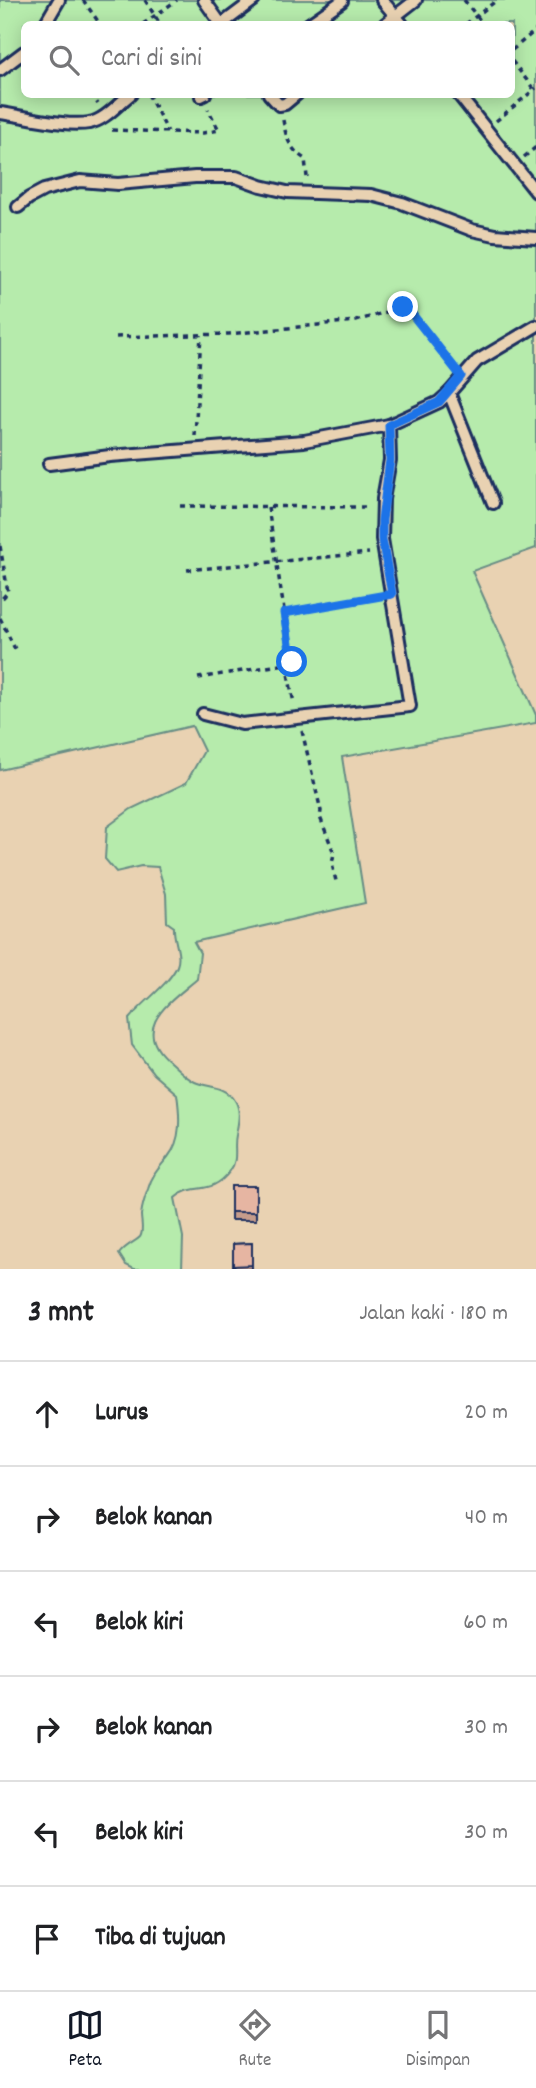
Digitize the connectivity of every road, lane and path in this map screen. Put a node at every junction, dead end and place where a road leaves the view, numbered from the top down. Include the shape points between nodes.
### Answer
1 (59, 0) edge
2 (83, 0) edge
3 (145, 0) edge
4 (177, 0) edge
5 (204, 0) edge
6 (254, 0) edge
7 (382, 0) edge
8 (416, 0) edge
9 (464, 0) edge
10 (497, 0) edge
11 (342, 1) edge
12 (155, 16) junction
13 (477, 16) junction
14 (398, 20) edge
15 (47, 21) edge
16 (98, 21) edge
17 (148, 21) edge
18 (158, 21) edge
19 (219, 21) edge
20 (225, 21) edge
21 (313, 21) edge
22 (470, 21) edge
23 (481, 21) edge
24 (536, 30) edge
25 (515, 48) edge
26 (21, 54) edge
27 (515, 65) edge
28 (0, 70) edge
29 (535, 90) edge
30 (126, 98) edge
31 (150, 98) edge
32 (204, 98) edge
33 (273, 98) edge
34 (293, 98) edge
35 (461, 98) edge
36 (279, 105) junction
37 (0, 113) edge
38 (89, 123) junction
39 (486, 129) junction
40 (168, 132) junction
41 (536, 192) edge
42 (304, 193) junction
43 (18, 207) dead end
44 (536, 238) edge
45 (536, 326) edge
46 (201, 335) junction
47 (116, 337) dead end
48 (461, 376) junction
49 (449, 393) junction
50 (389, 425) junction
51 (194, 448) junction
52 (49, 464) dead end
53 (493, 503) dead end
54 (180, 506) dead end
55 (268, 506) junction
56 (382, 507) junction
57 (0, 546) edge
58 (385, 552) junction
59 (276, 562) junction
60 (187, 570) dead end
61 (392, 594) junction
62 (0, 601) edge
63 (284, 613) junction
64 (0, 618) edge
65 (15, 649) dead end
66 (292, 662) dead end
67 (198, 678) dead end
68 (203, 714) dead end
69 (297, 718) junction
70 (336, 881) dead end

1 - 15 lane
2 - 16 path
3 - 12 path
4 - 12 path
5 - 19 lane
6 - 20 lane
7 - 14 lane
8 - 14 lane
9 - 13 path
10 - 13 path
11 - 21 lane
12 - 17 path
12 - 18 path
13 - 22 path
13 - 23 path
24 - 25 path
26 - 28 lane
27 - 29 path
29 - 39 path
30 - 38 lane
31 - 40 path
32 - 40 path via 219,130
33 - 36 lane
34 - 36 lane
35 - 39 lane
36 - 42 path via 285,133 294,152 304,159 308,185
37 - 38 lane
38 - 40 path via 93,129
39 - 41 lane
42 - 43 lane via 236,177 118,184 80,181 44,190
42 - 44 lane via 371,195 471,230
45 - 48 lane via 477,361
46 - 47 path
46 - 48 path via 356,321 403,307
46 - 51 path
48 - 49 lane
49 - 50 lane
49 - 53 lane
50 - 51 lane via 304,441
50 - 56 lane via 390,460
51 - 52 lane
54 - 55 path
55 - 56 path
55 - 59 path
56 - 58 lane
57 - 62 path via 8,592
58 - 59 path
58 - 61 lane
59 - 60 path
59 - 63 path
61 - 63 path
61 - 69 lane via 410,706
63 - 66 path
64 - 65 path
67 - 69 path via 286,664
68 - 69 lane via 242,724
69 - 70 path via 320,817 334,853

